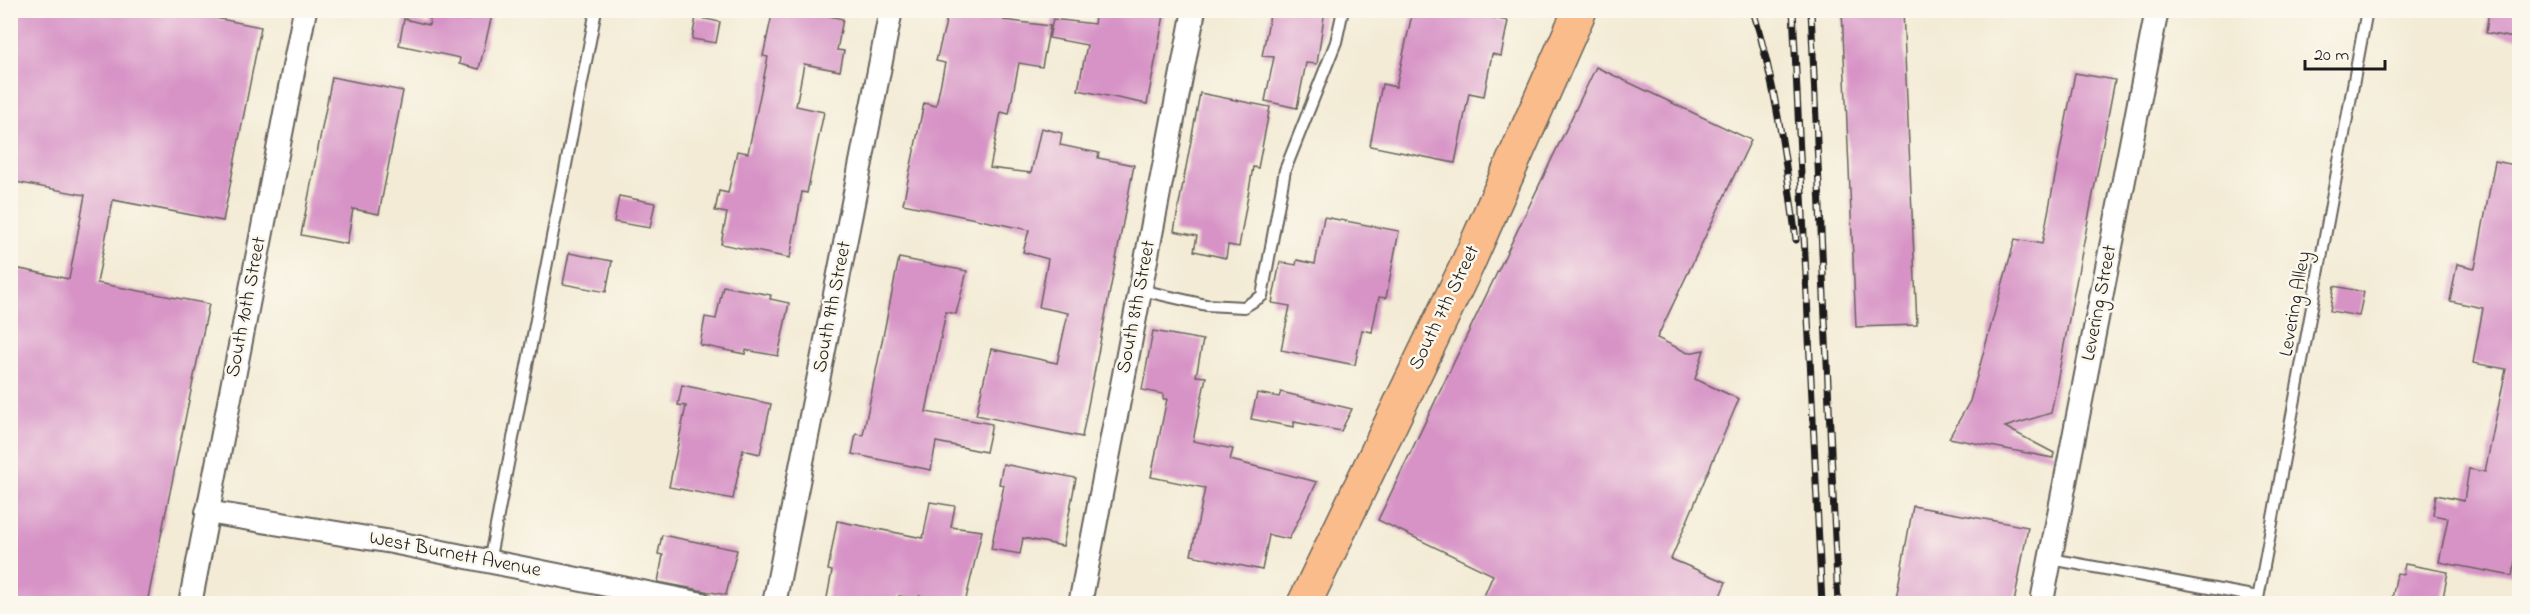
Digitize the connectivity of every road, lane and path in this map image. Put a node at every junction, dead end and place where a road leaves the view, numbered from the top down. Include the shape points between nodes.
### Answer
1 (305, 10) edge
2 (596, 10) edge
3 (891, 10) edge
4 (1194, 10) edge
5 (1343, 10) edge
6 (1580, 10) edge
7 (2157, 10) edge
8 (2367, 10) edge
9 (1141, 290) junction
10 (207, 512) junction
11 (2051, 559) junction
12 (489, 562) junction
13 (2043, 596) dead end
14 (2258, 600) edge
15 (190, 603) edge
16 (702, 603) edge
17 (774, 603) edge
18 (1080, 603) edge
19 (1304, 603) edge

1 - 10 street, South 10th Street
2 - 12 lane
3 - 17 street, South 9th Street
4 - 9 street, South 8th Street
5 - 9 lane via 1336,42 1285,170 1262,296 1244,307 1206,304
6 - 19 main road, South 7th Street via 1468,263
7 - 11 street, Levering Street
8 - 14 lane, Levering Alley
9 - 18 street, South 8th Street
10 - 12 street, West Burnett Avenue
10 - 15 street, South 10th Street
11 - 13 street, Levering Street
11 - 14 lane
12 - 16 street, West Burnett Avenue

